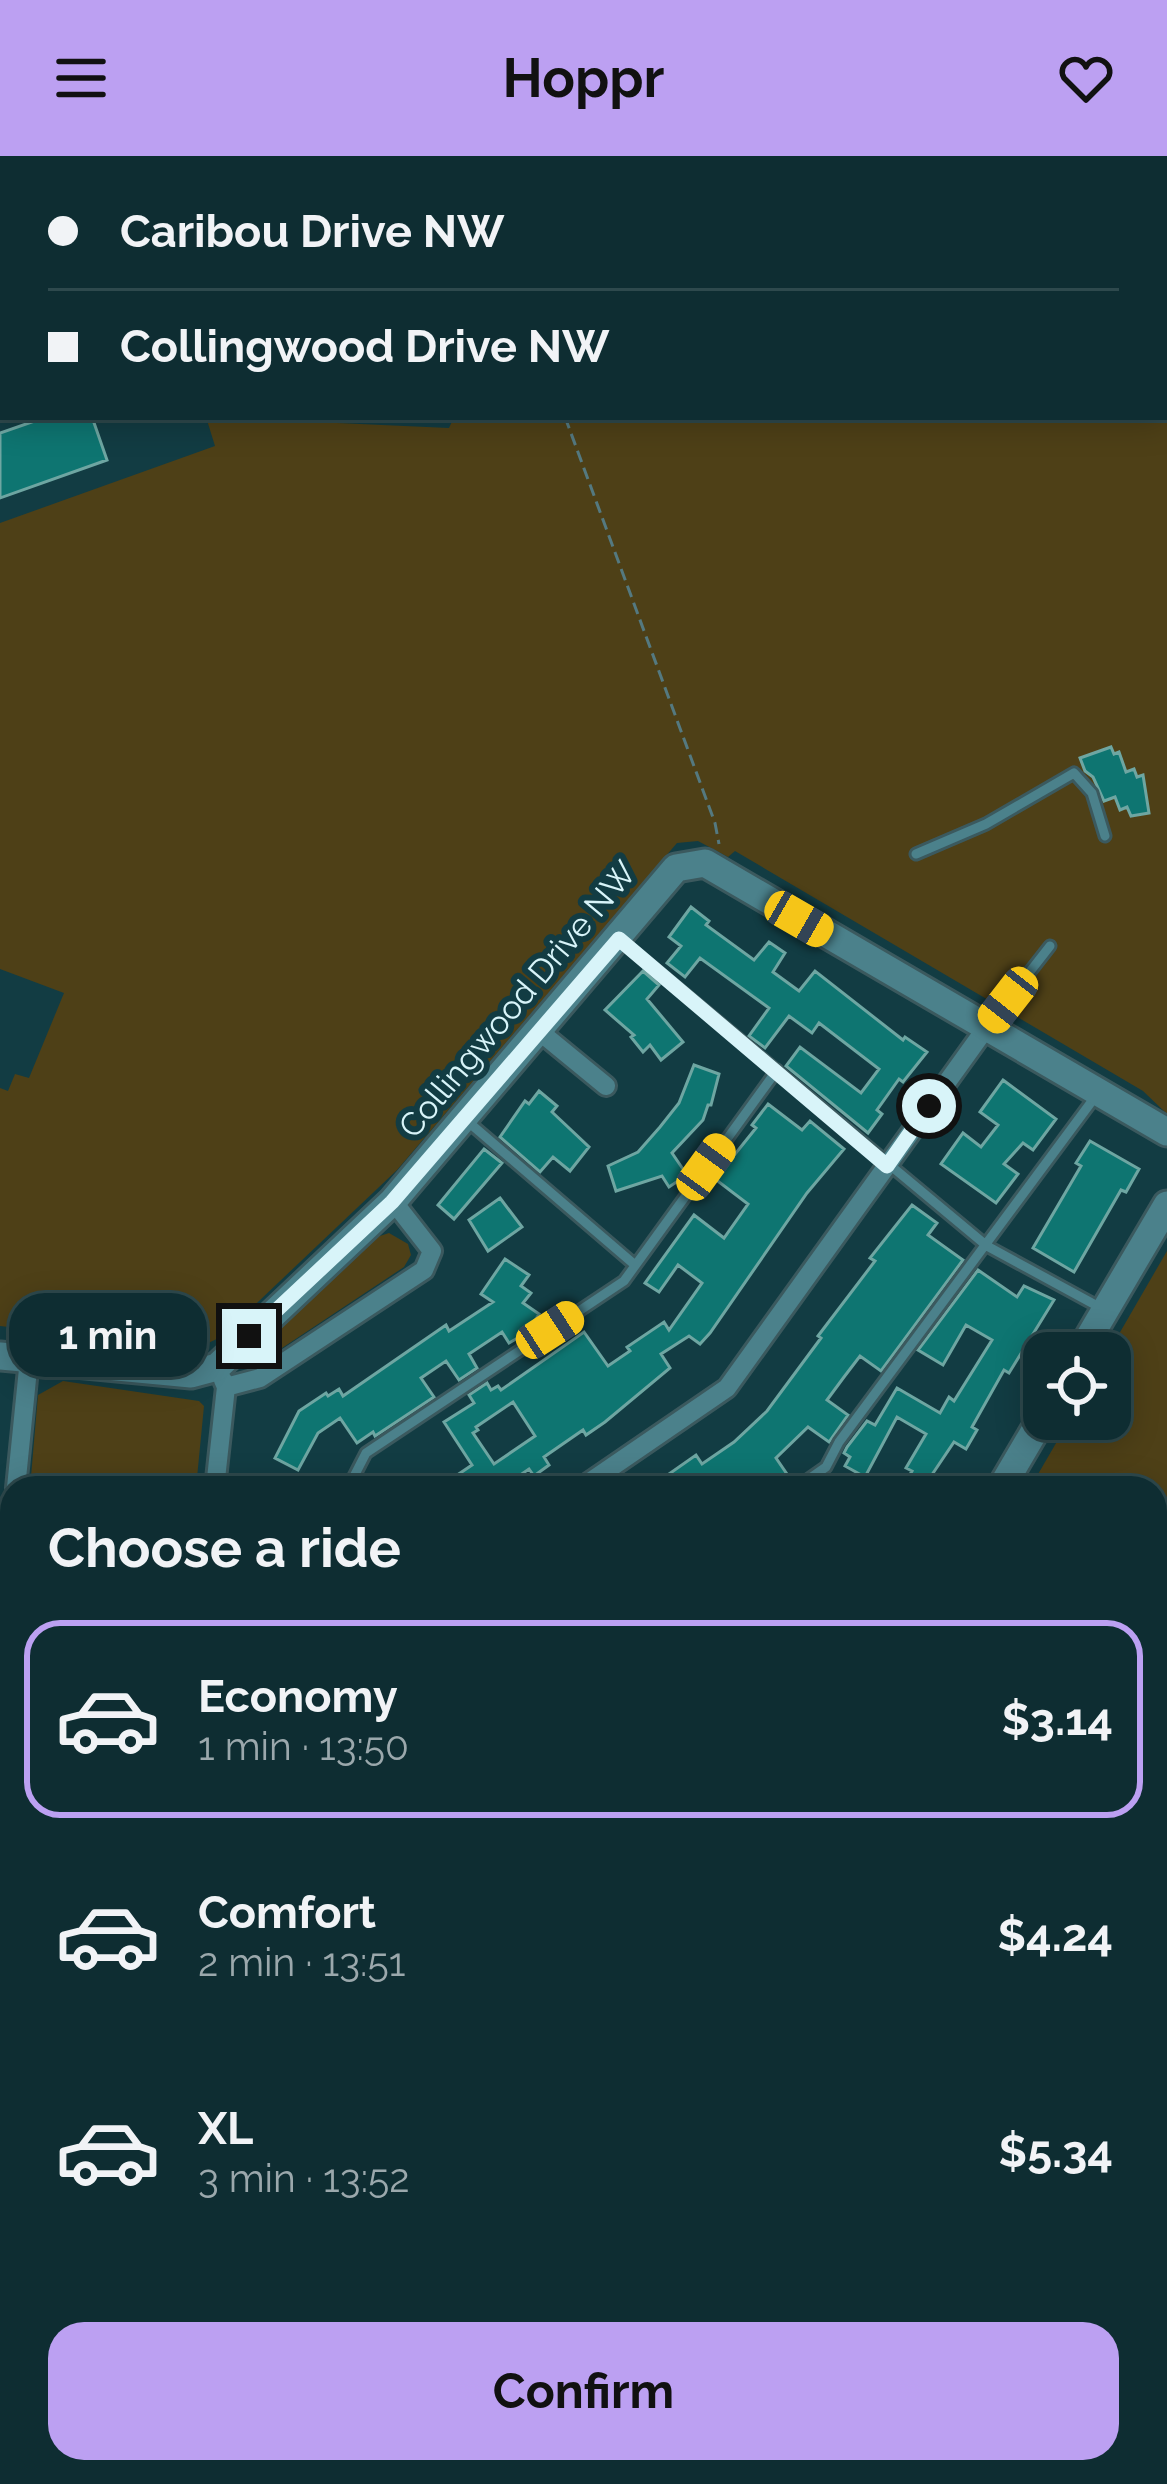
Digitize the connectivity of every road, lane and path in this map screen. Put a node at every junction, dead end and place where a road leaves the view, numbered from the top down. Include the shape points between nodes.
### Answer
1 (566, 420) edge
2 (715, 824) dead end
3 (1105, 836) dead end
4 (916, 854) dead end
5 (619, 939) junction
6 (1050, 946) dead end
7 (986, 1028) junction
8 (539, 1031) junction
9 (777, 1070) junction
10 (606, 1086) dead end
11 (1098, 1093) junction
12 (462, 1117) junction
13 (1167, 1132) edge
14 (887, 1166) junction
15 (392, 1202) junction
16 (1167, 1205) edge
17 (987, 1246) junction
18 (635, 1264) junction
19 (1105, 1310) junction
20 (1092, 1332) edge
21 (0, 1356) edge
22 (29, 1359) junction
23 (222, 1377) junction
24 (1029, 1440) edge
25 (17, 1476) edge
26 (216, 1476) edge
27 (354, 1476) edge
28 (599, 1476) edge
29 (813, 1476) edge
30 (1008, 1476) edge

1 - 2 path
3 - 4 lane via 1092,793 1074,773
5 - 7 street, Collingwood Drive NW via 676,868 705,863
5 - 8 street, Collingwood Drive NW
5 - 9 lane
6 - 7 lane
7 - 11 street, Collingwood Drive NW
7 - 14 street
8 - 10 street
8 - 12 street, Collingwood Drive NW
9 - 14 lane
9 - 18 lane
11 - 13 street, Collingwood Drive NW
11 - 17 lane
12 - 15 street, Collingwood Drive NW
12 - 18 lane
14 - 17 lane
14 - 28 street via 727,1388
15 - 23 street, Collingwood Drive NW
15 - 23 street via 432,1251 424,1270 260,1378
16 - 19 street
17 - 19 lane
17 - 29 lane
18 - 27 lane via 624,1281 366,1453
19 - 20 street
21 - 22 street
22 - 23 street
22 - 25 street
23 - 26 street
24 - 30 street

